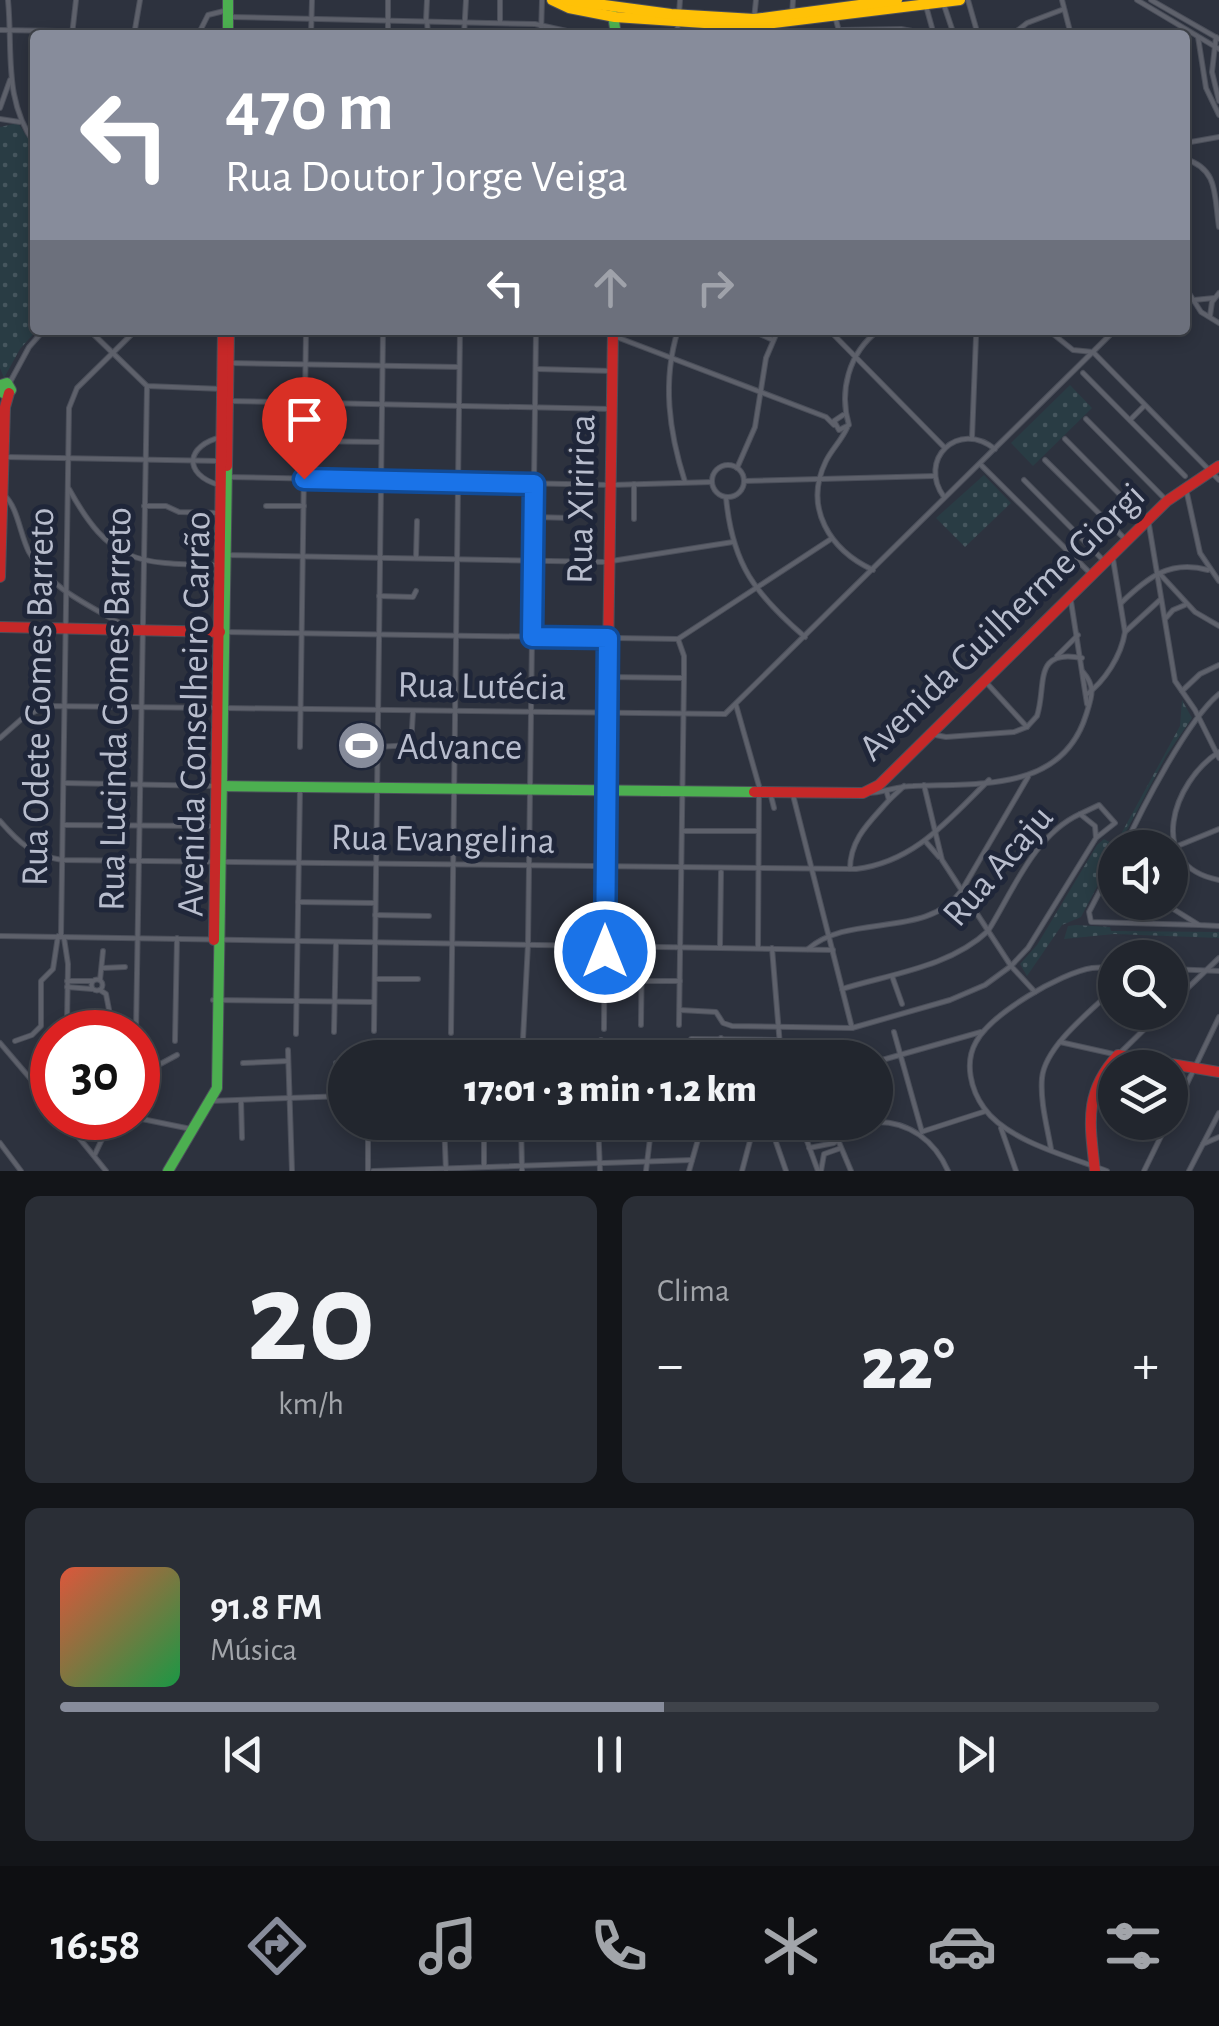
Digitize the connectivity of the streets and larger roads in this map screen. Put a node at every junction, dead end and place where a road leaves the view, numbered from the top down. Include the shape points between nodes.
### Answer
1 (76, 0) edge
2 (140, 0) edge
3 (312, 0) edge
4 (388, 0) edge
5 (427, 0) edge
6 (466, 0) edge
7 (500, 0) edge
8 (542, 0) edge
9 (552, 0) edge
10 (567, 0) edge
11 (680, 0) edge
12 (756, 0) edge
13 (793, 0) edge
14 (897, 0) edge
15 (960, 0) edge
16 (968, 0) edge
17 (1062, 0) edge
18 (1137, 0) edge
19 (1151, 0) edge
20 (943, 1) edge
21 (9, 2) edge
22 (866, 2) edge
23 (926, 4) junction
24 (831, 8) edge
25 (230, 9) edge
26 (1064, 9) junction
27 (792, 15) junction
28 (613, 16) edge
29 (312, 18) junction
30 (678, 18) junction
31 (754, 19) junction
32 (388, 20) junction
33 (427, 21) junction
34 (464, 22) junction
35 (500, 23) junction
36 (542, 25) junction
37 (0, 30) edge
38 (9, 30) junction
39 (73, 30) edge
40 (135, 30) edge
41 (202, 30) edge
42 (311, 30) edge
43 (388, 30) edge
44 (428, 30) edge
45 (464, 30) edge
46 (542, 30) edge
47 (562, 30) edge
48 (678, 30) edge
49 (712, 30) edge
50 (729, 30) edge
51 (773, 30) edge
52 (933, 30) edge
53 (952, 30) edge
54 (977, 30) edge
55 (1018, 30) edge
56 (1070, 30) edge
57 (1186, 30) edge
58 (30, 31) edge
59 (1190, 32) edge
60 (1198, 37) junction
61 (1217, 38) edge
62 (1217, 48) edge
63 (1214, 57) junction
64 (1202, 60) junction
65 (10, 80) junction
66 (14, 96) junction
67 (3, 98) junction
68 (1219, 101) edge
69 (0, 106) edge
70 (1219, 116) edge
71 (0, 119) edge
72 (22, 123) junction
73 (30, 136) edge
74 (1219, 137) edge
75 (1190, 142) edge
76 (1190, 161) edge
77 (1219, 227) edge
78 (1190, 295) edge
79 (1217, 296) edge
80 (1193, 300) junction
81 (1210, 318) junction
82 (1219, 323) edge
83 (40, 335) edge
84 (95, 335) edge
85 (131, 335) edge
86 (226, 335) edge
87 (306, 335) edge
88 (383, 335) edge
89 (460, 335) edge
90 (536, 335) edge
91 (613, 335) edge
92 (617, 335) edge
93 (677, 335) edge
94 (762, 335) edge
95 (776, 335) edge
96 (833, 335) edge
97 (873, 335) edge
98 (976, 335) edge
99 (1054, 335) edge
100 (1111, 335) edge
101 (773, 340) junction
102 (1072, 350) junction
103 (112, 352) junction
104 (1093, 352) junction
105 (855, 356) junction
106 (671, 359) junction
107 (225, 363) junction
108 (306, 364) junction
109 (382, 365) junction
110 (459, 366) junction
111 (1077, 368) junction
112 (536, 369) junction
113 (612, 371) junction
114 (1083, 373) dead end
115 (148, 386) junction
116 (3, 388) edge
117 (760, 393) junction
118 (225, 395) junction
119 (306, 402) junction
120 (382, 404) junction
121 (1145, 404) junction
122 (458, 405) junction
123 (536, 407) junction
124 (612, 409) junction
125 (841, 415) junction
126 (826, 417) junction
127 (1086, 419) dead end
128 (1130, 420) junction
129 (835, 426) junction
130 (847, 428) junction
131 (224, 437) junction
132 (972, 438) junction
133 (1065, 439) dead end
134 (305, 441) junction
135 (381, 442) junction
136 (838, 443) junction
137 (945, 448) junction
138 (995, 449) junction
139 (2, 457) edge
140 (68, 459) junction
141 (145, 460) junction
142 (193, 460) junction
143 (1045, 460) dead end
144 (224, 461) junction
145 (980, 464) junction
146 (737, 468) junction
147 (1217, 472) edge
148 (934, 476) junction
149 (304, 479) junction
150 (819, 479) junction
151 (1024, 480) dead end
152 (224, 481) junction
153 (380, 481) junction
154 (744, 481) junction
155 (1185, 481) junction
156 (458, 482) junction
157 (685, 482) junction
158 (712, 482) junction
159 (67, 484) junction
160 (534, 484) junction
161 (634, 484) junction
162 (611, 485) junction
163 (726, 497) junction
164 (945, 498) junction
165 (3, 500) edge
166 (1167, 501) junction
167 (144, 506) junction
168 (266, 506) dead end
169 (304, 506) junction
170 (14, 512) junction
171 (220, 514) junction
172 (534, 517) junction
173 (571, 518) dead end
174 (634, 519) dead end
175 (416, 520) dead end
176 (1147, 520) junction
177 (831, 538) junction
178 (1126, 540) junction
179 (1, 542) edge
180 (733, 542) junction
181 (303, 556) junction
182 (379, 557) junction
183 (221, 558) junction
184 (416, 558) junction
185 (1107, 558) junction
186 (456, 559) junction
187 (533, 560) junction
188 (143, 561) junction
189 (610, 562) junction
190 (873, 570) junction
191 (1168, 570) junction
192 (1209, 570) junction
193 (1158, 573) junction
194 (1091, 574) junction
195 (0, 577) edge
196 (1167, 578) junction
197 (1219, 582) edge
198 (755, 588) junction
199 (416, 591) dead end
200 (66, 592) junction
201 (379, 596) junction
202 (1070, 596) junction
203 (1161, 600) junction
204 (1120, 603) junction
205 (1188, 605) junction
206 (1165, 619) junction
207 (1219, 626) edge
208 (0, 627) edge
209 (128, 628) junction
210 (66, 629) junction
211 (142, 629) junction
212 (221, 632) junction
213 (1125, 632) junction
214 (302, 633) junction
215 (378, 634) junction
216 (1078, 635) junction
217 (455, 636) junction
218 (532, 637) junction
219 (804, 637) junction
220 (608, 638) junction
221 (678, 638) junction
222 (1056, 657) junction
223 (1082, 658) junction
224 (1219, 665) edge
225 (1102, 676) junction
226 (608, 677) junction
227 (684, 678) junction
228 (984, 680) junction
229 (1088, 682) junction
230 (1093, 690) junction
231 (1182, 691) junction
232 (1219, 694) edge
233 (1086, 695) junction
234 (736, 705) junction
235 (141, 706) junction
236 (65, 707) junction
237 (221, 708) junction
238 (1087, 708) junction
239 (300, 710) junction
240 (378, 711) junction
241 (413, 712) junction
242 (454, 712) junction
243 (530, 713) junction
244 (608, 714) junction
245 (684, 715) junction
246 (1199, 718) junction
247 (1027, 726) junction
248 (930, 734) junction
249 (0, 738) edge
250 (300, 747) dead end
251 (377, 747) junction
252 (1218, 755) edge
253 (1028, 776) junction
254 (990, 780) junction
255 (64, 784) junction
256 (140, 784) junction
257 (219, 786) junction
258 (904, 786) junction
259 (924, 786) junction
260 (300, 788) junction
261 (377, 788) junction
262 (453, 789) junction
263 (530, 790) junction
264 (875, 790) junction
265 (606, 791) junction
266 (683, 792) junction
267 (764, 792) junction
268 (792, 792) junction
269 (890, 800) junction
270 (774, 808) dead end
271 (1080, 814) junction
272 (0, 820) edge
273 (63, 825) junction
274 (140, 825) junction
275 (216, 826) junction
276 (1219, 829) edge
277 (682, 830) junction
278 (1134, 830) edge
279 (1172, 830) edge
280 (758, 831) junction
281 (934, 836) junction
282 (1096, 838) junction
283 (926, 842) junction
284 (1188, 842) edge
285 (62, 860) junction
286 (942, 860) junction
287 (139, 862) junction
288 (218, 862) junction
289 (298, 864) junction
290 (376, 865) junction
291 (1188, 865) edge
292 (452, 866) junction
293 (528, 867) junction
294 (605, 868) junction
295 (682, 869) junction
296 (720, 869) junction
297 (758, 869) junction
298 (812, 869) junction
299 (850, 869) junction
300 (1219, 880) edge
301 (962, 890) junction
302 (1098, 893) edge
303 (298, 902) junction
304 (376, 903) junction
305 (376, 915) junction
306 (429, 916) dead end
307 (1188, 918) edge
308 (1164, 920) edge
309 (1200, 924) junction
310 (1159, 925) junction
311 (1219, 926) edge
312 (988, 932) junction
313 (0, 936) edge
314 (829, 936) junction
315 (61, 937) junction
316 (138, 938) junction
317 (177, 938) junction
318 (217, 938) junction
319 (298, 940) junction
320 (336, 940) junction
321 (375, 940) junction
322 (451, 943) junction
323 (528, 944) junction
324 (605, 945) junction
325 (642, 945) junction
326 (681, 946) junction
327 (720, 947) junction
328 (758, 947) junction
329 (772, 948) junction
330 (808, 949) junction
331 (833, 950) junction
332 (103, 951) dead end
333 (1219, 958) edge
334 (1012, 966) junction
335 (103, 968) junction
336 (125, 968) dead end
337 (1098, 968) edge
338 (53, 969) junction
339 (1188, 970) edge
340 (1206, 970) junction
341 (1219, 971) edge
342 (891, 974) junction
343 (375, 979) junction
344 (418, 979) dead end
345 (100, 980) junction
346 (642, 980) junction
347 (67, 981) junction
348 (92, 981) junction
349 (680, 981) junction
350 (842, 988) junction
351 (1188, 988) edge
352 (97, 990) junction
353 (1035, 992) junction
354 (215, 1000) junction
355 (296, 1000) junction
356 (334, 1000) junction
357 (374, 1002) junction
358 (902, 1004) dead end
359 (1098, 1005) edge
360 (136, 1010) edge
361 (680, 1010) junction
362 (1219, 1017) edge
363 (641, 1025) dead end
364 (679, 1025) dead end
365 (852, 1028) junction
366 (604, 1029) dead end
367 (1143, 1030) edge
368 (374, 1031) dead end
369 (984, 1031) junction
370 (334, 1032) dead end
371 (894, 1032) dead end
372 (296, 1034) dead end
373 (451, 1034) dead end
374 (779, 1035) junction
375 (721, 1038) joint
376 (524, 1040) edge
377 (690, 1040) edge
378 (779, 1040) edge
379 (14, 1041) dead end
380 (0, 1042) edge
381 (175, 1042) dead end
382 (1060, 1042) junction
383 (288, 1050) dead end
384 (1099, 1050) edge
385 (1122, 1050) edge
386 (177, 1055) dead end
387 (900, 1055) junction
388 (893, 1057) edge
389 (288, 1061) junction
390 (244, 1063) dead end
391 (160, 1064) edge
392 (1188, 1067) edge
393 (1195, 1068) junction
394 (1219, 1072) edge
395 (30, 1077) edge
396 (1098, 1080) edge
397 (1188, 1082) edge
398 (328, 1097) edge
399 (290, 1098) junction
400 (211, 1099) junction
401 (242, 1100) junction
402 (986, 1111) junction
403 (1219, 1114) edge
404 (160, 1123) edge
405 (893, 1124) edge
406 (1000, 1125) junction
407 (193, 1129) junction
408 (920, 1132) junction
409 (1208, 1133) junction
410 (1219, 1136) edge
411 (242, 1138) dead end
412 (81, 1140) edge
413 (101, 1140) edge
414 (369, 1140) edge
415 (445, 1140) edge
416 (484, 1140) edge
417 (521, 1140) edge
418 (599, 1140) edge
419 (650, 1140) edge
420 (698, 1140) edge
421 (750, 1140) edge
422 (775, 1140) edge
423 (806, 1140) edge
424 (838, 1140) joint
425 (1160, 1140) edge
426 (0, 1144) edge
427 (1203, 1144) junction
428 (809, 1148) junction
429 (841, 1148) junction
430 (1051, 1149) junction
431 (824, 1154) junction
432 (94, 1155) junction
433 (812, 1156) junction
434 (648, 1160) junction
435 (692, 1160) junction
436 (600, 1162) junction
437 (484, 1166) junction
438 (174, 1168) edge
439 (522, 1168) edge
440 (1095, 1168) edge
441 (446, 1170) edge
442 (21, 1171) edge
443 (106, 1171) edge
444 (292, 1171) edge
445 (370, 1171) edge
446 (600, 1171) edge
447 (646, 1171) edge
448 (689, 1171) edge
449 (742, 1171) edge
450 (786, 1171) edge
451 (819, 1171) edge
452 (851, 1171) edge
453 (948, 1171) edge
454 (1016, 1171) edge
455 (1107, 1171) edge
456 (1144, 1171) edge
457 (1189, 1171) edge

1 - 39 street
2 - 40 street
3 - 29 street
4 - 32 street
5 - 33 street
6 - 34 street
7 - 35 street
8 - 36 street
9 - 28 street
10 - 28 street
11 - 30 street
12 - 31 street
13 - 27 street
14 - 22 street
15 - 20 street
16 - 54 street
17 - 26 street
18 - 57 street
19 - 61 street
20 - 23 street
20 - 53 street
21 - 38 street
22 - 24 street
23 - 24 street
23 - 52 street
24 - 27 street
24 - 51 street
25 - 29 street
25 - 41 street via 208,15
26 - 55 street
26 - 56 street
27 - 31 street
28 - 30 street
29 - 32 street
29 - 42 street
30 - 31 street
30 - 48 street
30 - 49 street
32 - 33 street
32 - 43 street
33 - 34 street
33 - 44 street
34 - 35 street
34 - 45 street
35 - 36 street
36 - 46 street
36 - 47 street
37 - 38 street
38 - 58 street
38 - 65 street
49 - 50 street
50 - 51 street
59 - 60 street
60 - 62 street
60 - 64 street
61 - 62 street
62 - 63 street
63 - 64 street
63 - 68 street
64 - 70 street
65 - 66 street
65 - 67 street
66 - 67 street
66 - 72 street
67 - 69 street
71 - 72 street
72 - 73 street
74 - 75 street
76 - 77 street via 1210,175
78 - 80 street
79 - 80 street
79 - 81 street
80 - 81 street
81 - 82 street
83 - 116 street
84 - 103 street
85 - 103 street, Rua Odete Gomes Barreto
86 - 107 street, Avenida Conselheiro Carrão
87 - 108 street
88 - 109 street
89 - 110 street
90 - 112 street
91 - 113 street, Rua Xiririca
92 - 106 street
93 - 106 street
94 - 101 street
95 - 101 street
96 - 105 street
97 - 105 street
98 - 132 street
99 - 102 street
100 - 104 street
101 - 117 street
102 - 104 street
102 - 111 street
103 - 115 street
103 - 140 street, Rua Odete Gomes Barreto via 72,398
104 - 111 street
104 - 121 street
105 - 125 street
105 - 137 street
106 - 117 street
106 - 157 street via 670,420
107 - 108 street
107 - 118 street, Avenida Conselheiro Carrão
108 - 109 street
108 - 119 street
109 - 110 street
109 - 120 street
110 - 122 street
111 - 138 street
112 - 113 street
112 - 123 street
113 - 124 street, Rua Xiririca
114 - 128 street
115 - 118 street
115 - 141 street, Rua Lucinda Gomes Barreto
116 - 139 street
117 - 126 street
117 - 146 street via 753,435
118 - 119 street
118 - 131 street, Avenida Conselheiro Carrão
119 - 120 street
119 - 134 street
120 - 122 street
120 - 135 street
121 - 128 street
121 - 147 street
122 - 123 street
122 - 156 street
123 - 124 street
123 - 160 street
124 - 162 street, Rua Xiririca
125 - 126 street
125 - 129 street
125 - 130 street
126 - 129 street
127 - 166 street
128 - 155 street
129 - 130 street
129 - 136 street
130 - 136 street
131 - 142 street via 202,444
131 - 144 street, Avenida Conselheiro Carrão
132 - 137 street
132 - 138 street
133 - 176 street
134 - 135 street
134 - 149 street
135 - 153 street
136 - 150 street
137 - 148 street
138 - 145 street
139 - 140 street
139 - 165 street
140 - 141 street
140 - 159 street, Rua Odete Gomes Barreto
141 - 142 street
141 - 167 street, Rua Lucinda Gomes Barreto
142 - 144 street
142 - 152 street via 200,476
143 - 178 street
144 - 152 street, Avenida Conselheiro Carrão
145 - 164 street
145 - 194 street
146 - 154 street
146 - 158 street via 718,468
147 - 155 street, Avenida Guilherme Giorgi
148 - 150 street
148 - 164 street
149 - 152 street
149 - 153 street
149 - 169 street
150 - 154 street
150 - 177 street via 818,505
151 - 185 street
152 - 171 street, Avenida Conselheiro Carrão
152 - 183 street, Avenida Conselheiro Carrão
153 - 156 street
153 - 182 street
154 - 163 street
155 - 166 street, Avenida Guilherme Giorgi
155 - 192 street
156 - 160 street
156 - 186 street
157 - 158 street
157 - 161 street
158 - 163 street
159 - 188 street via 92,527
159 - 200 street, Rua Odete Gomes Barreto
160 - 162 street
160 - 172 street
161 - 162 street
161 - 174 street
162 - 189 street, Rua Xiririca
163 - 180 street
164 - 190 street
165 - 170 street
165 - 170 street via 9,498
165 - 179 street
166 - 176 street, Avenida Guilherme Giorgi
167 - 171 street
167 - 188 street, Rua Lucinda Gomes Barreto
168 - 169 street
169 - 181 street
170 - 200 street via 36,563
171 - 183 street, Avenida Conselheiro Carrão
172 - 173 street
172 - 187 street
175 - 184 street
176 - 178 street, Avenida Guilherme Giorgi
176 - 193 street
177 - 190 street
177 - 198 street
178 - 185 street, Avenida Guilherme Giorgi
179 - 195 street
180 - 189 street
180 - 198 street
181 - 182 street
181 - 183 street
181 - 214 street
182 - 184 street
182 - 201 street
183 - 188 street
183 - 212 street, Avenida Conselheiro Carrão
184 - 186 street
185 - 194 street, Avenida Guilherme Giorgi
185 - 204 street
186 - 187 street
186 - 217 street
187 - 189 street
187 - 218 street
188 - 211 street, Rua Lucinda Gomes Barreto
189 - 220 street, Rua Xiririca
190 - 219 street
191 - 192 street
191 - 193 street
191 - 196 street
192 - 197 street
193 - 196 street
193 - 203 street
193 - 204 street
194 - 202 street, Avenida Guilherme Giorgi
196 - 205 street
198 - 219 street
198 - 221 street
199 - 201 street via 414,597
200 - 209 street
200 - 210 street, Rua Odete Gomes Barreto
201 - 215 street
202 - 216 street
202 - 228 street, Avenida Guilherme Giorgi
203 - 206 street
203 - 213 street
204 - 213 street
205 - 206 street
205 - 207 street
206 - 231 street
208 - 210 street
209 - 210 street
209 - 211 street
210 - 236 street, Rua Odete Gomes Barreto
211 - 212 street
211 - 235 street, Rua Lucinda Gomes Barreto
212 - 214 street
212 - 237 street, Avenida Conselheiro Carrão
213 - 225 street via 1118,658
214 - 215 street
214 - 239 street
215 - 217 street
215 - 240 street
216 - 222 street
216 - 223 street
217 - 218 street
217 - 242 street
218 - 220 street
218 - 243 street
219 - 234 street
220 - 221 street
220 - 226 street, Rua Xiririca
221 - 227 street
222 - 223 street
222 - 247 street via 1044,674 1035,720
223 - 229 street
224 - 231 street
225 - 229 street
225 - 230 street
226 - 227 street
226 - 244 street, Rua Xiririca
227 - 245 street
228 - 247 street
228 - 248 street, Avenida Guilherme Giorgi
229 - 230 street
229 - 233 street
230 - 233 street
230 - 238 street
231 - 246 street
232 - 246 street
233 - 238 street
234 - 245 street, Rua Lutécia via 721,715
234 - 267 street
235 - 236 street, Rua Lutécia
235 - 237 street, Rua Lutécia
235 - 256 street, Rua Lucinda Gomes Barreto
236 - 249 street, Rua Lutécia via 33,712
236 - 255 street, Rua Odete Gomes Barreto
237 - 239 street, Rua Lutécia
237 - 257 street, Avenida Conselheiro Carrão
238 - 253 street via 1065,754
239 - 240 street, Rua Lutécia
239 - 250 street
240 - 241 street, Rua Lutécia
240 - 251 street
241 - 242 street, Rua Lutécia
241 - 251 street via 411,745
242 - 243 street, Rua Lutécia
242 - 262 street
243 - 244 street, Rua Lutécia
243 - 263 street
244 - 245 street, Rua Lutécia
244 - 265 street, Rua Xiririca
245 - 266 street
246 - 252 street
246 - 278 street
247 - 248 street via 946,738
248 - 264 street, Avenida Guilherme Giorgi
251 - 261 street
252 - 279 street via 1204,764 1176,810
253 - 254 street
253 - 301 street
254 - 259 street
254 - 281 street, Rua Evangelina
255 - 256 street
255 - 273 street, Rua Odete Gomes Barreto
256 - 257 street
256 - 274 street, Rua Lucinda Gomes Barreto
257 - 260 street, Avenida Guilherme Giorgi
257 - 275 street, Avenida Conselheiro Carrão
257 - 288 street, Avenida Conselheiro Carrão
258 - 259 street
258 - 264 street
258 - 269 street
259 - 281 street
260 - 261 street, Avenida Guilherme Giorgi
260 - 289 street
261 - 262 street, Avenida Guilherme Giorgi
261 - 290 street
262 - 263 street, Avenida Guilherme Giorgi
262 - 292 street
263 - 265 street, Avenida Guilherme Giorgi
263 - 293 street
264 - 268 street, Avenida Guilherme Giorgi
264 - 269 street
265 - 266 street, Avenida Guilherme Giorgi
265 - 294 street, Rua Xiririca
266 - 267 street, Avenida Guilherme Giorgi
266 - 277 street
267 - 268 street, Avenida Guilherme Giorgi
267 - 270 street
267 - 280 street
268 - 298 street
269 - 299 street via 860,834
271 - 282 street, Rua Acaju via 1095,826
271 - 282 street, Rua Acaju via 1099,805 1116,823
271 - 312 street, Rua Acaju via 1044,840
272 - 285 street, Rua Evangelina via 21,846
273 - 274 street
273 - 285 street, Rua Odete Gomes Barreto
274 - 275 street
274 - 287 street, Rua Lucinda Gomes Barreto
275 - 288 street, Avenida Conselheiro Carrão
276 - 284 street
277 - 280 street
277 - 295 street
280 - 297 street
281 - 283 street, Rua Evangelina
281 - 286 street
282 - 334 street
283 - 286 street
283 - 299 street, Rua Evangelina via 886,863
285 - 287 street, Rua Evangelina
285 - 315 street, Rua Odete Gomes Barreto
286 - 301 street
287 - 288 street, Rua Evangelina
287 - 316 street, Rua Lucinda Gomes Barreto
288 - 289 street, Rua Evangelina
288 - 318 street, Avenida Conselheiro Carrão
289 - 290 street, Rua Evangelina
289 - 303 street
290 - 292 street, Rua Evangelina
290 - 304 street
291 - 300 street
292 - 293 street, Rua Evangelina
292 - 322 street
293 - 294 street, Rua Evangelina
293 - 323 street
294 - 295 street, Rua Evangelina
294 - 324 street, Rua Xiririca
295 - 296 street, Rua Evangelina
295 - 326 street
296 - 297 street, Rua Evangelina
296 - 327 street
297 - 298 street, Rua Evangelina
297 - 328 street
298 - 299 street, Rua Evangelina
298 - 314 street
301 - 312 street
301 - 314 street via 928,916
302 - 310 street via 1088,912 1091,922
303 - 304 street
303 - 319 street
304 - 305 street
305 - 306 street
305 - 321 street
307 - 309 street
308 - 310 street
309 - 310 street
309 - 311 street
312 - 334 street
312 - 342 street, Rua Acaju via 943,959
313 - 315 street
314 - 330 street
314 - 331 street
315 - 316 street
315 - 338 street
315 - 347 street
316 - 317 street
316 - 360 street, Rua Lucinda Gomes Barreto
317 - 318 street
317 - 381 street
318 - 319 street
318 - 354 street, Avenida Conselheiro Carrão
319 - 320 street
319 - 355 street
320 - 321 street
320 - 356 street
321 - 322 street
321 - 343 street
322 - 323 street
322 - 373 street
323 - 324 street
323 - 376 street
324 - 325 street
324 - 366 street, Rua Xiririca
325 - 326 street
325 - 346 street
326 - 327 street
326 - 349 street
327 - 328 street
328 - 329 street
329 - 330 street
329 - 374 street
330 - 331 street
331 - 350 street
332 - 335 street
333 - 340 street
334 - 353 street
334 - 365 street via 950,1000
335 - 336 street
335 - 345 street
337 - 353 street
338 - 347 street
338 - 379 street via 41,981 41,1026
339 - 340 street
340 - 341 street
340 - 351 street
342 - 350 street, Rua Acaju
342 - 358 street
343 - 344 street
343 - 357 street
345 - 348 street
345 - 352 street
346 - 349 street
346 - 363 street
347 - 348 street
347 - 352 street
347 - 352 street via 67,1023 111,1023 105,992
348 - 352 street
349 - 361 street
350 - 365 street
353 - 369 street
354 - 355 street
354 - 400 street, Avenida Conselheiro Carrão via 217,1088
355 - 356 street
355 - 372 street
356 - 357 street
356 - 370 street
357 - 368 street
359 - 382 street
361 - 364 street
361 - 374 street via 719,1013 727,1025
362 - 393 street
365 - 374 street
367 - 385 street
369 - 387 street
369 - 402 street via 969,1066
371 - 387 street
374 - 375 street
374 - 378 street
375 - 377 street
380 - 395 street
382 - 384 street
382 - 430 street via 1042,1076
383 - 389 street
386 - 391 street
387 - 388 street
387 - 408 street
389 - 390 street
389 - 399 street
392 - 393 street
393 - 394 street
393 - 397 street
396 - 440 street via 1091,1098
398 - 399 street
399 - 401 street
399 - 444 street
400 - 401 street
400 - 407 street, Avenida Conselheiro Carrão
401 - 411 street
402 - 406 street
402 - 408 street
403 - 409 street
404 - 407 street
405 - 408 street
406 - 430 street
406 - 454 street
407 - 438 street, Avenida Conselheiro Carrão
408 - 453 street
409 - 410 street
409 - 427 street
410 - 427 street
412 - 432 street
413 - 432 street
414 - 445 street
415 - 441 street
416 - 437 street
417 - 439 street
418 - 436 street
419 - 434 street
420 - 435 street
421 - 449 street
422 - 450 street
423 - 428 street
424 - 428 street
424 - 429 street
425 - 456 street
426 - 442 street
427 - 457 street
428 - 433 street
429 - 431 street
429 - 452 street
430 - 440 street
431 - 433 street
431 - 451 street
432 - 443 street
433 - 451 street
434 - 435 street
434 - 436 street
434 - 447 street
435 - 448 street
436 - 439 street
436 - 446 street
437 - 439 street
437 - 441 street
440 - 455 street
441 - 445 street

